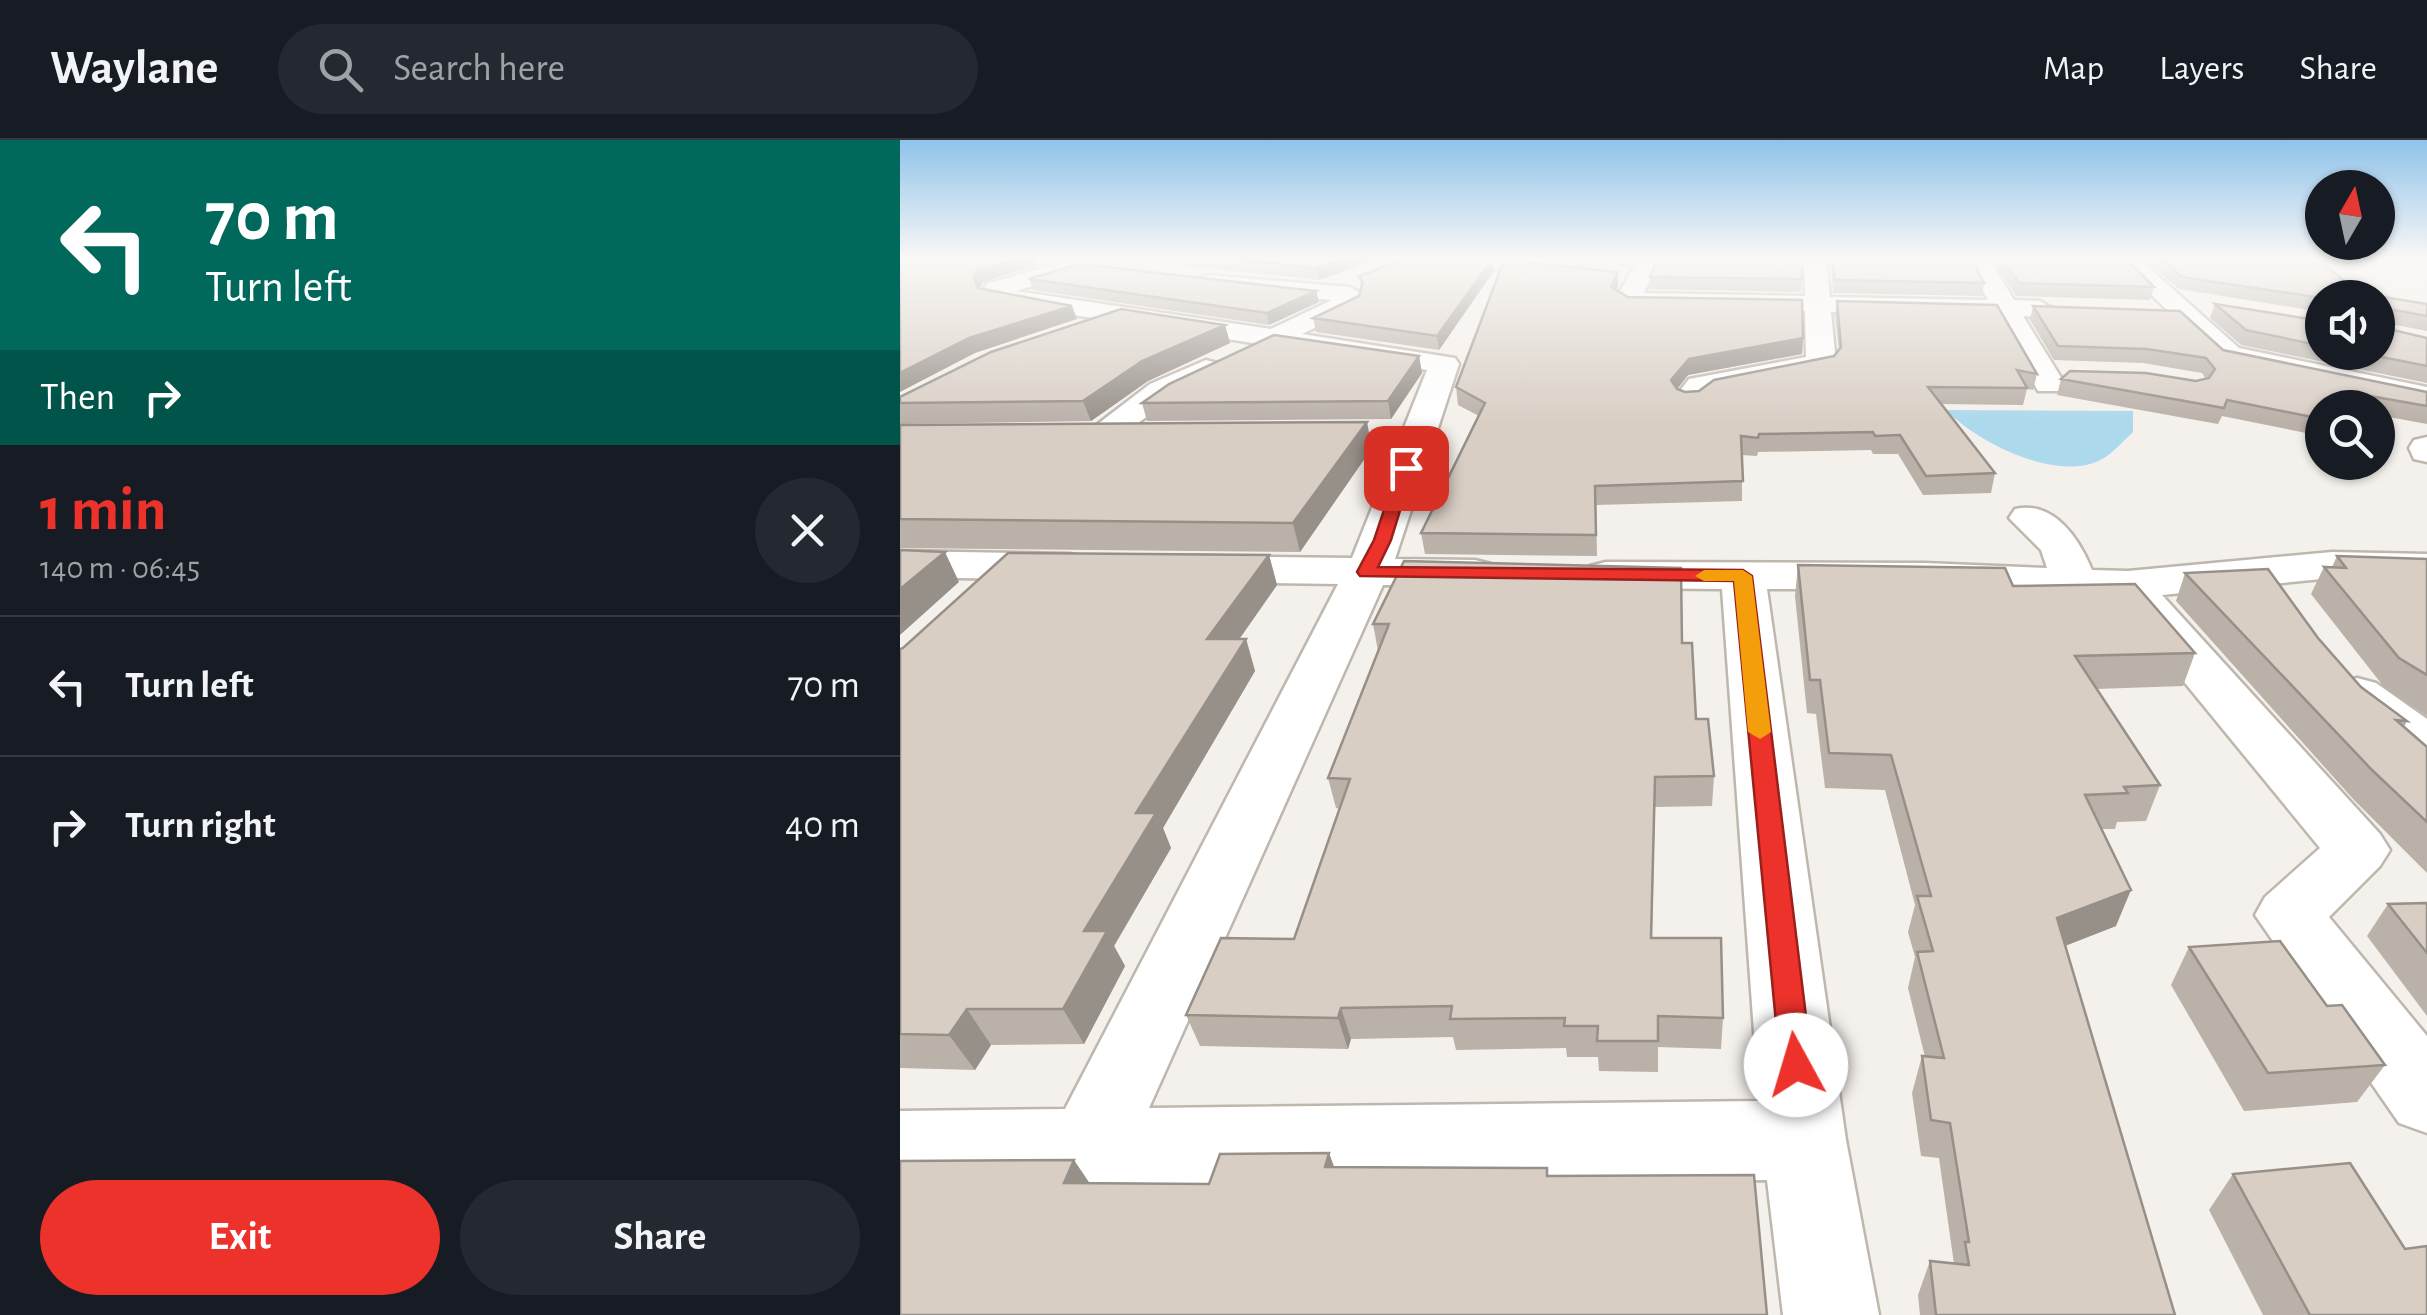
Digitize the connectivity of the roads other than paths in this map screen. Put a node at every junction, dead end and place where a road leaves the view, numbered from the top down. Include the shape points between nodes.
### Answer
1 (1118, 314) edge
2 (1130, 314) edge
3 (1321, 314) edge
4 (1818, 314) edge
5 (2008, 314) edge
6 (2183, 314) edge
7 (1126, 315) junction
8 (1074, 332) edge
9 (1274, 336) junction
10 (2082, 374) edge
11 (1691, 397) edge
12 (2427, 397) edge
13 (1103, 433) junction
14 (1162, 433) edge
15 (1066, 434) edge
16 (2029, 518) dead end
17 (900, 564) edge
18 (1008, 566) junction
19 (2427, 567) edge
20 (2264, 570) junction
21 (1366, 572) junction
22 (1743, 576) junction
23 (2101, 583) junction
24 (968, 604) edge
25 (2297, 613) edge
26 (2330, 657) edge
27 (2427, 745) edge
28 (2427, 1097) edge
29 (1804, 1140) junction
30 (900, 1150) edge
31 (1088, 1151) junction
32 (1831, 1315) edge

1 - 7 street
2 - 7 street
3 - 9 street
4 - 11 street via 1821,363 1700,386
5 - 10 street via 2046,378
6 - 12 street via 2229,356
7 - 8 street
7 - 9 street
9 - 13 street via 1161,390
9 - 21 street via 1444,364 1398,433 1383,540
13 - 14 street
13 - 15 street
16 - 23 street
17 - 18 street
18 - 21 street
18 - 24 street
19 - 20 street
20 - 23 street
20 - 25 street
21 - 22 street
21 - 31 street
22 - 23 street
22 - 29 street
23 - 28 street via 2358,850 2289,915
26 - 27 street via 2362,700
29 - 31 street
29 - 32 street
30 - 31 street

